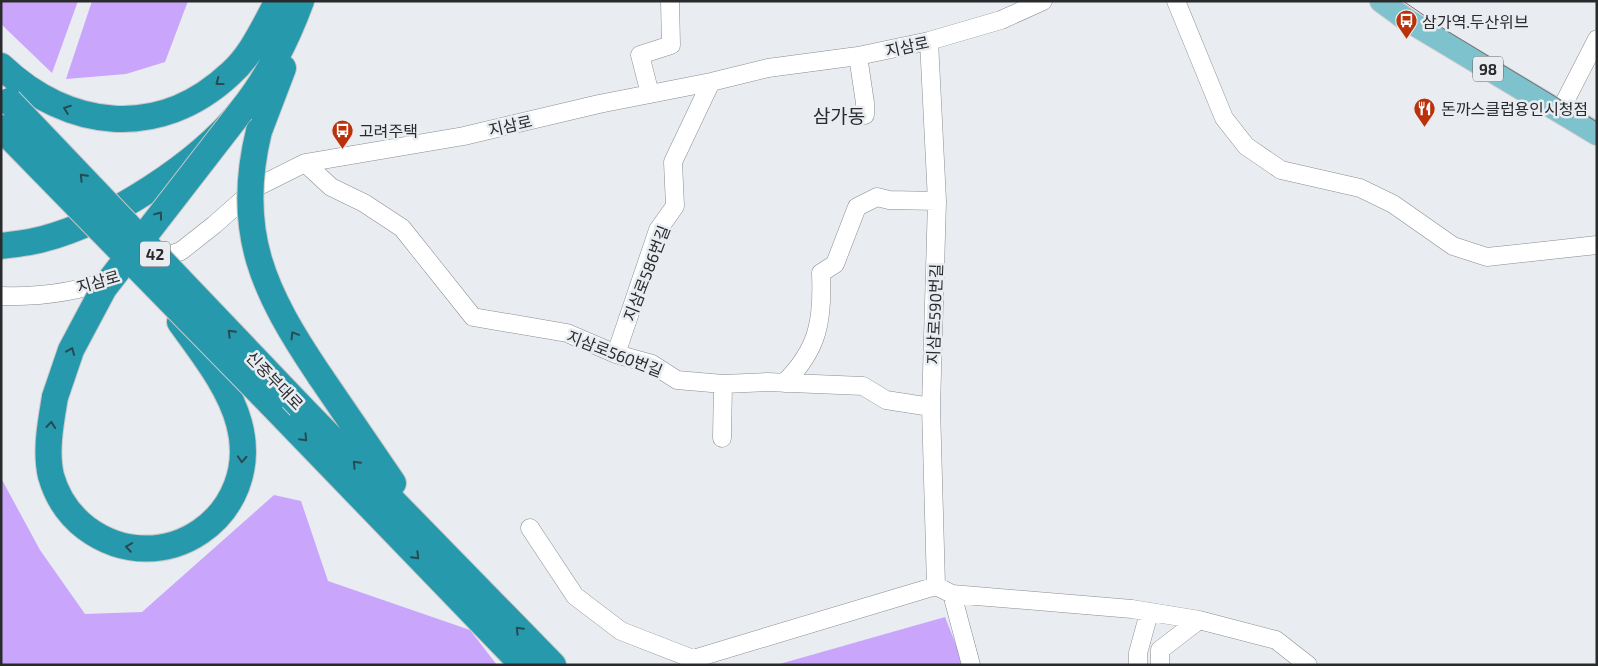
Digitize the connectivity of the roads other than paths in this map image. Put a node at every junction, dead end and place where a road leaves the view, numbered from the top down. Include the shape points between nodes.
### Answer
1 (278, 1) edge
2 (284, 1) edge
3 (301, 1) edge
4 (308, 1) edge
5 (670, 1) edge
6 (1043, 1) edge
7 (1176, 1) edge
8 (1381, 1) edge
9 (1597, 39) edge
10 (929, 41) junction
11 (858, 56) junction
12 (1, 66) edge
13 (711, 82) junction
14 (650, 94) junction
15 (5, 96) edge
16 (1560, 111) junction
17 (240, 112) junction
18 (865, 115) dead end
19 (1, 128) edge
20 (1597, 134) edge
21 (306, 163) junction
22 (937, 201) junction
23 (1, 236) edge
24 (1597, 245) edge
25 (1, 246) edge
26 (156, 286) junction
27 (1, 296) edge
28 (616, 354) junction
29 (784, 383) junction
30 (723, 384) junction
31 (932, 407) junction
32 (722, 438) dead end
33 (530, 528) dead end
34 (438, 547) junction
35 (936, 586) junction
36 (952, 594) junction
37 (1149, 613) junction
38 (1199, 620) junction
39 (523, 665) edge
40 (553, 665) edge
41 (971, 665) edge
42 (1138, 665) edge
43 (1160, 665) edge
44 (1308, 665) edge

1 -> 12 highway via 250,52 230,74 182,106 151,117 96,118 71,111 47,101
2 - 23 highway via 250,74 210,125 184,150 156,172 101,206 57,223
3 - 17 highway via 272,62
34 -> 4 highway, bridge via 320,376 280,312 256,250 250,218 252,162 259,131 301,27
5 - 14 street via 670,45 640,55
6 - 10 street, 지삼로 via 1001,20
7 - 24 street via 1224,118 1246,146 1281,170 1360,188 1393,204 1453,246 1487,257
8 - 16 main road, 98
9 - 16 street
10 - 11 street, 지삼로
10 - 22 street, 지삼로590번길
11 - 13 street, 지삼로 via 768,68
11 - 18 street
13 - 14 street, 지삼로
13 - 28 street, 지삼로586번길 via 673,162 675,206 658,230
14 - 21 street, 지삼로 via 464,136
34 -> 15 highway, 신중부대로 / 42, bridge
16 - 20 main road, 98
17 - 25 highway via 148,191 82,226 41,240
26 -> 17 highway, bridge via 209,364 236,411 243,445 242,467 238,485 213,523 171,546 139,549 124,547 97,536 72,516 60,499 51,475 50,458 55,397 71,350 104,288
19 - 26 highway, 신중부대로 / 42, bridge
21 - 27 street, 지삼로 via 257,187 214,226 181,250 102,283 36,296
21 - 28 street, 지삼로560번길 via 332,187 402,228 473,317 567,333
22 - 29 street via 877,197 857,206 835,264 822,273 823,306 816,339 801,367
22 - 31 street, 지삼로590번길
26 -> 39 highway, 신중부대로 / 42, bridge
28 - 30 street, 지삼로560번길 via 652,364 677,380
29 - 30 street, 지삼로560번길
29 - 31 street, 지삼로560번길 via 863,386 886,400
30 - 32 street
31 - 35 street, 지삼로590번길
33 - 35 street via 575,596 621,631 693,659
40 -> 34 highway, 신중부대로 / 42
35 - 36 street
36 - 37 street
36 - 41 street
37 - 38 street
37 - 42 street
38 - 43 street via 1160,650
38 - 44 street via 1276,640

